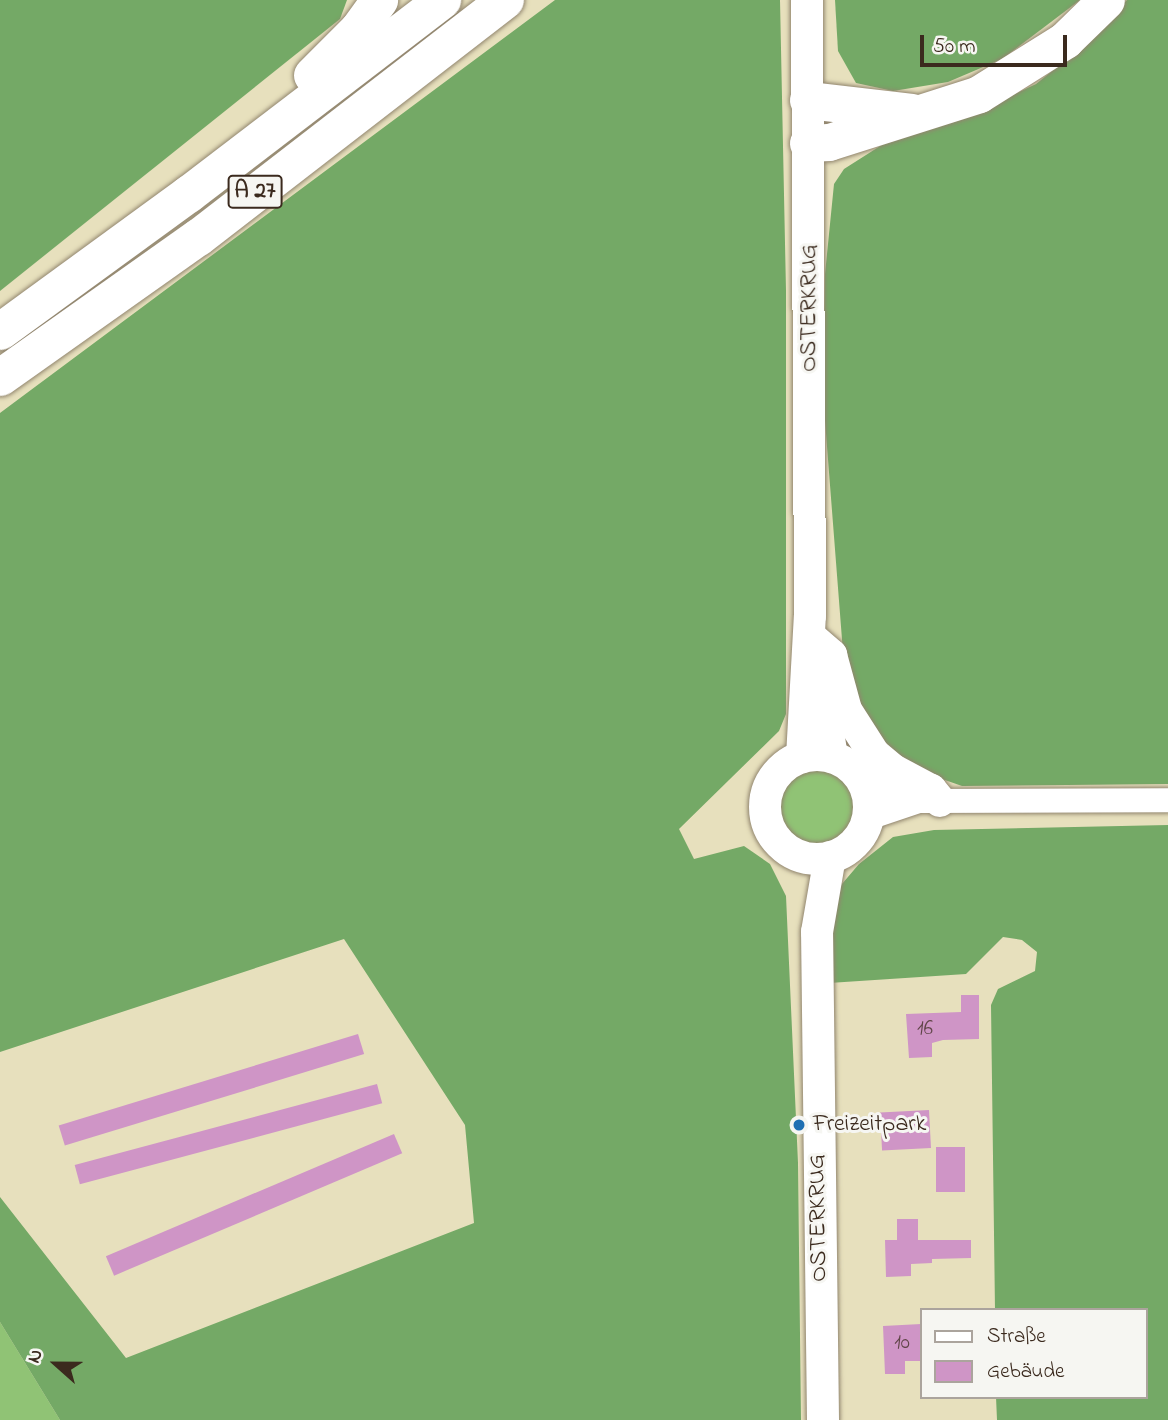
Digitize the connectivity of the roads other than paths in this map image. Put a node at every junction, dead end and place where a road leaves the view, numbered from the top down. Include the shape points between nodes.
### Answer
1 (379, 0) edge
2 (442, 0) edge
3 (505, 0) edge
4 (807, 0) edge
5 (1106, 0) edge
6 (808, 100) junction
7 (919, 113) junction
8 (808, 143) junction
9 (204, 181) junction
10 (0, 331) edge
11 (0, 377) edge
12 (812, 628) junction
13 (817, 757) junction
14 (865, 786) junction
15 (1168, 800) edge
16 (930, 801) junction
17 (868, 818) junction
18 (816, 857) junction
19 (823, 1420) edge

1 - 9 highway via 334,55 219,150
2 - 9 highway, A 27
3 - 11 highway, A 27 via 198,237
4 - 6 main road, OSTERKRUG
5 - 7 highway via 1065,40 1024,69 979,94
6 - 7 highway via 830,99
6 - 8 main road, OSTERKRUG
7 - 8 highway via 829,142
8 - 12 main road, OSTERKRUG
9 - 10 highway, A 27
12 - 13 main road, OSTERKRUG
12 - 16 main road via 831,655 846,710 874,754 931,790
13 - 14 main road via 858,774
13 - 18 main road via 780,770 765,805 773,835
14 - 16 street
14 - 17 main road
15 - 16 street
16 - 17 street
17 - 18 main road via 856,842
18 - 19 main road, OSTERKRUG

